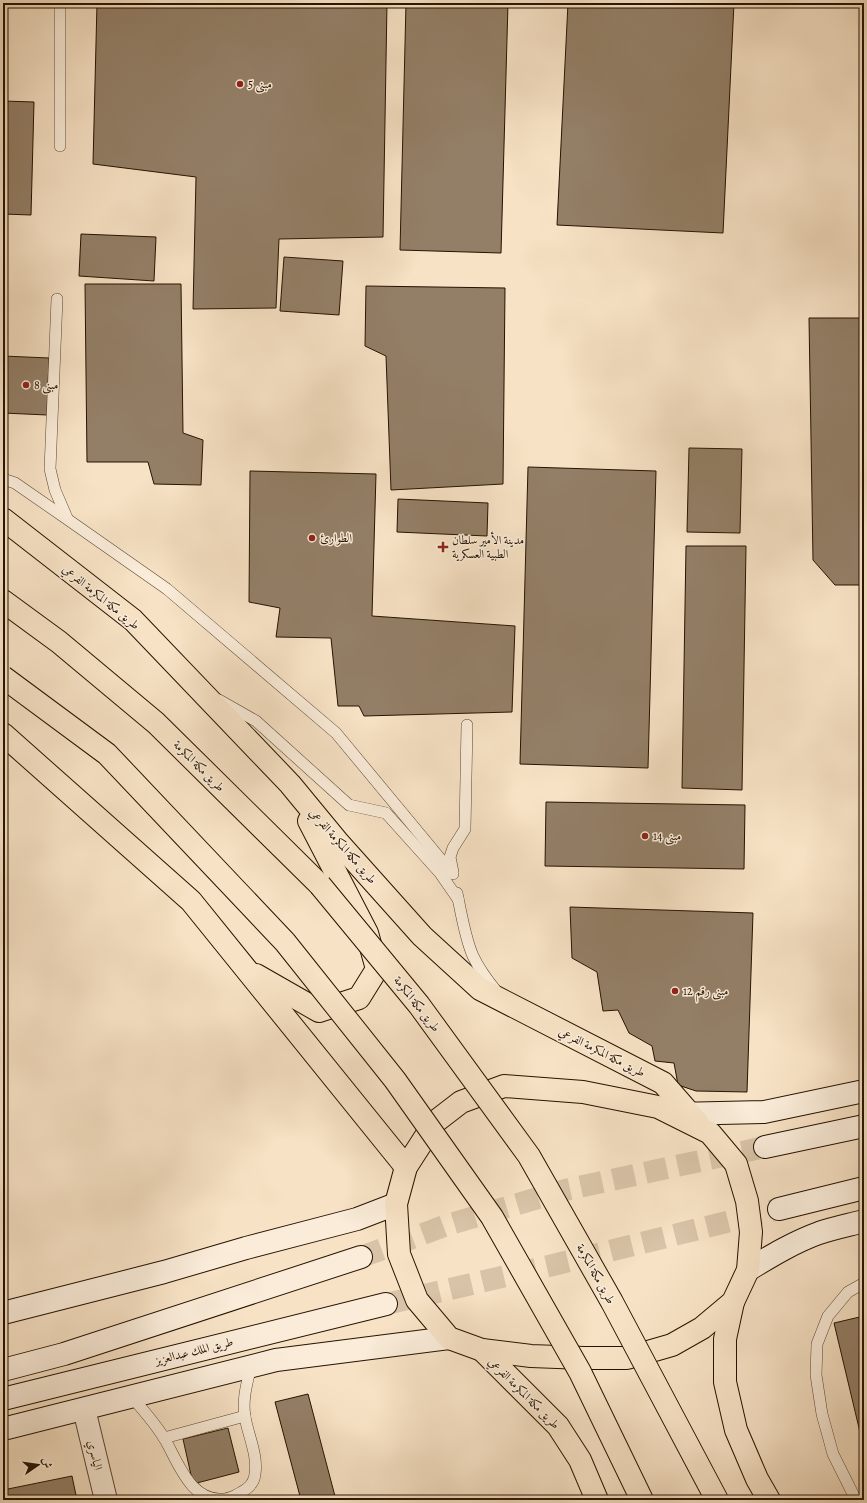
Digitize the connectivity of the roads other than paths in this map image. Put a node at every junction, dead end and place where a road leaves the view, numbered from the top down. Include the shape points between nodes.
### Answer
1 (60, 3) edge
2 (60, 146) dead end
3 (57, 299) dead end
4 (3, 480) edge
5 (3, 519) edge
6 (67, 519) junction
7 (3, 601) edge
8 (3, 677) edge
9 (198, 688) junction
10 (467, 724) dead end
11 (3, 734) edge
12 (290, 784) junction
13 (453, 874) junction
14 (458, 899) junction
15 (245, 968) junction
16 (504, 1002) junction
17 (864, 1091) edge
18 (680, 1114) junction
19 (864, 1126) edge
20 (765, 1147) tunnel mouth
21 (406, 1166) junction
22 (864, 1188) edge
23 (396, 1204) junction
24 (779, 1209) tunnel mouth
25 (864, 1221) edge
26 (361, 1257) tunnel mouth
27 (748, 1270) junction
28 (864, 1283) edge
29 (733, 1302) junction
30 (386, 1304) tunnel mouth
31 (3, 1313) edge
32 (449, 1338) junction
33 (482, 1350) junction
34 (251, 1366) junction
35 (3, 1370) edge
36 (132, 1397) junction
37 (3, 1399) edge
38 (84, 1409) junction
39 (245, 1416) junction
40 (3, 1429) edge
41 (164, 1438) junction
42 (106, 1500) edge
43 (597, 1500) edge
44 (642, 1500) edge
45 (717, 1500) edge
46 (769, 1500) edge
47 (856, 1500) edge

1 - 2 lane
3 - 6 lane via 50,469 55,490
4 - 6 lane via 15,484
5 - 9 main road, طريق مكة المكرمة الفرعي via 132,620
6 - 13 lane via 167,589 336,733
7 - 45 main road, طريق مكة المكرمة, bridge via 59,642 156,723 320,885 419,1005 529,1156 612,1302
8 - 44 main road, bridge via 107,754 285,942 395,1080 492,1216 580,1372
9 - 12 main road, طريق مكة المكرمة الفرعي
9 - 14 lane via 256,721 349,805 386,812 440,873
10 - 13 lane via 465,829 450,857
11 - 15 main road via 191,901
12 - 15 main road via 367,933 377,969 359,998 319,1011
12 - 16 main road, طريق مكة المكرمة الفرعي via 337,842 422,936 480,989
13 - 14 lane
14 - 16 lane via 473,955
15 - 21 main road
16 - 18 main road, طريق مكة المكرمة الفرعي via 663,1083
17 - 18 main road via 764,1112
18 - 21 main road via 583,1092 504,1086 461,1102 435,1122
18 - 27 main road, طريق مكة المكرمة الفرعي via 710,1133 736,1164 747,1201 751,1232
19 - 20 main road
21 - 23 main road
22 - 24 main road
23 - 31 main road via 358,1219
23 - 32 main road via 399,1254 417,1300
25 - 27 main road via 820,1232 771,1255
26 - 35 main road via 64,1354
27 - 29 main road
28 - 47 lane via 848,1292 828,1316 817,1344 816,1375 822,1414 833,1454
29 - 33 main road via 702,1328 672,1345 626,1358 531,1356
29 - 46 main road via 725,1339 725,1382 736,1430
30 - 37 main road, طريق الملك عبدالعزيز
32 - 33 main road
32 - 34 main road via 276,1360
33 - 43 main road, طريق مكة المكرمة الفرعي via 558,1426 580,1460
34 - 36 main road
34 - 39 lane via 244,1393
36 - 38 main road
36 - 41 lane
38 - 40 main road
38 - 42 main road, الياسري
39 - 41 lane
39 - 41 lane via 256,1472 247,1490 234,1497 208,1499 192,1487

